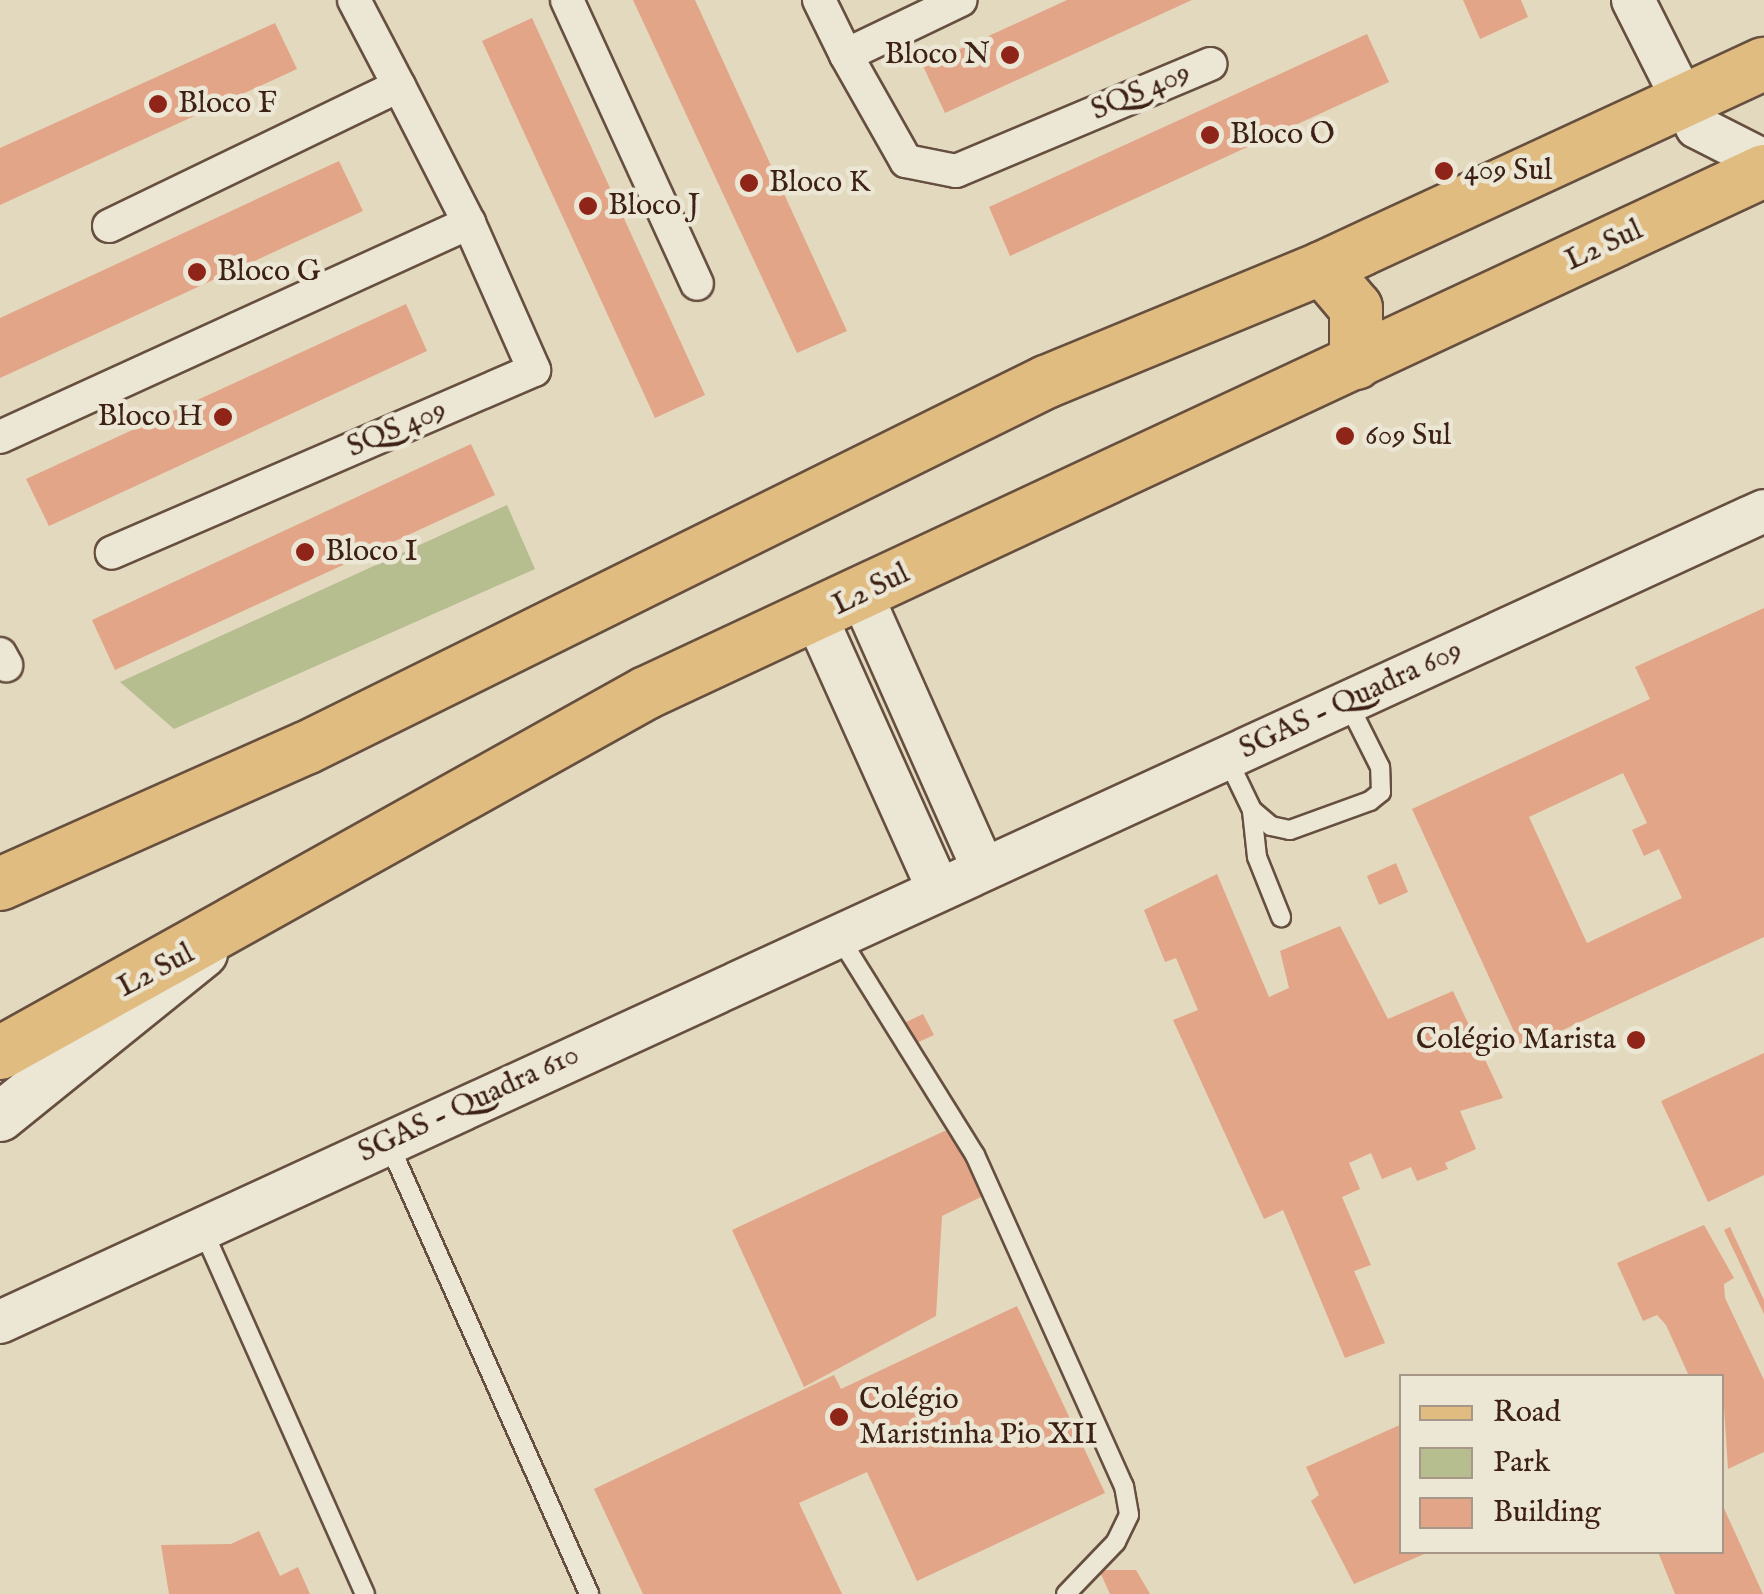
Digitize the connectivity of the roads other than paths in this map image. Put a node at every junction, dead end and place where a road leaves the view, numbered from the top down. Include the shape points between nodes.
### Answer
1 (354, 0) edge
2 (567, 0) edge
3 (819, 0) edge
4 (961, 0) edge
5 (1633, 0) edge
6 (846, 55) junction
7 (1210, 64) dead end
8 (1764, 64) edge
9 (399, 86) junction
10 (1681, 104) junction
11 (1764, 161) edge
12 (1764, 172) edge
13 (469, 223) junction
14 (109, 226) dead end
15 (1322, 268) junction
16 (697, 284) dead end
17 (1356, 362) junction
18 (0, 438) edge
19 (1764, 512) edge
20 (112, 553) dead end
21 (839, 606) junction
22 (1348, 702) junction
23 (1226, 757) junction
24 (1252, 810) junction
25 (983, 868) junction
26 (0, 884) edge
27 (938, 888) junction
28 (1281, 917) dead end
29 (838, 934) junction
30 (222, 936) junction
31 (0, 1053) edge
32 (0, 1117) edge
33 (387, 1140) junction
34 (201, 1228) junction
35 (0, 1322) edge
36 (365, 1594) edge
37 (589, 1594) edge
38 (1066, 1594) edge

1 - 9 street, SQS 409
2 - 16 street
3 - 6 street, SQS 409
4 - 6 street
5 - 10 street
6 - 7 street, SQS 409 via 906,160 956,170
8 - 10 main road
9 - 13 street, SQS 409
9 - 14 street
10 - 11 street via 1708,137
10 - 15 main road
12 - 17 main road, L2 Sul
13 - 18 street
13 - 20 street, SQS 409 via 534,370
15 - 17 main road via 1356,308
15 - 26 main road via 1046,382 306,748
17 - 21 main road, L2 Sul
19 - 22 street, SGAS - Quadra 609
21 - 25 street
21 - 27 street
21 - 30 main road, L2 Sul via 646,693
22 - 23 street, SGAS - Quadra 609
22 - 24 lane via 1380,767 1380,792 1290,830
23 - 24 lane
23 - 25 street, SGAS - Quadra 609
24 - 28 lane via 1256,856
25 - 27 street, SGAS - Quadra 609
27 - 29 street, SGAS - Quadra 610
29 - 33 street, SGAS - Quadra 610
29 - 38 lane via 975,1155 1124,1486 1128,1515 1116,1542
30 - 31 main road, L2 Sul
30 - 32 main road
33 - 34 street, SGAS - Quadra 610
33 - 37 lane
34 - 35 street, SGAS - Quadra 610
34 - 36 lane

